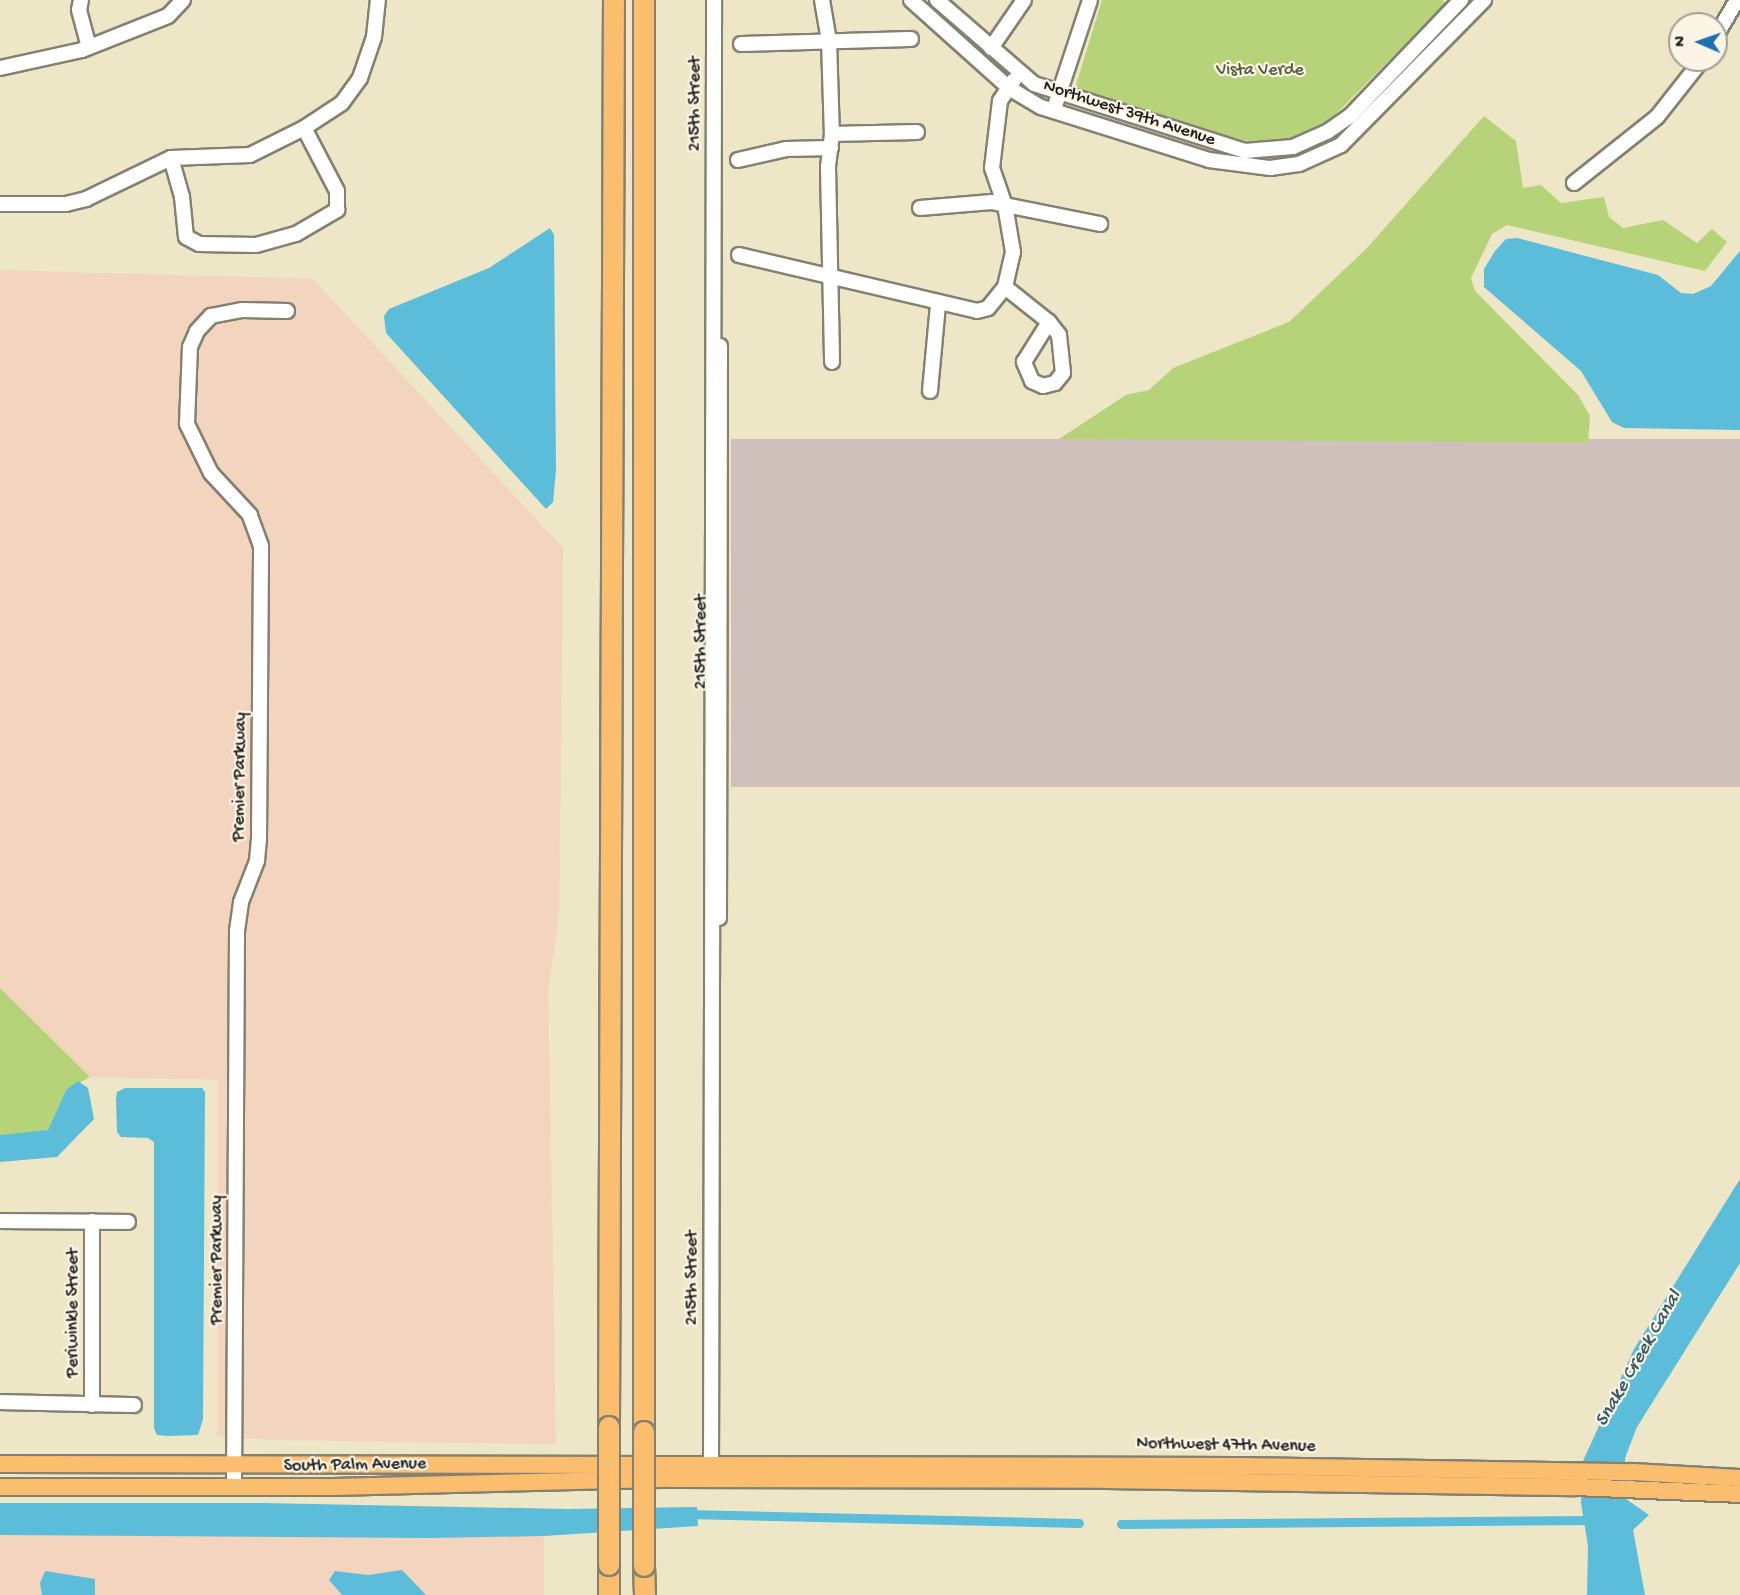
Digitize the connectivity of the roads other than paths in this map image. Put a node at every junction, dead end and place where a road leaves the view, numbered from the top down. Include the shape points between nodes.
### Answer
1 (81, 0) edge
2 (183, 0) edge
3 (378, 0) edge
4 (614, 0) edge
5 (644, 0) edge
6 (714, 0) edge
7 (822, 0) edge
8 (911, 0) edge
9 (937, 0) edge
10 (1024, 0) edge
11 (1090, 0) edge
12 (1461, 0) edge
13 (1484, 0) edge
14 (1737, 0) edge
15 (1728, 15) edge
16 (911, 39) dead end
17 (829, 41) junction
18 (741, 44) dead end
19 (89, 47) junction
20 (991, 48) junction
21 (0, 68) edge
22 (1693, 72) edge
23 (1018, 74) junction
24 (1009, 88) junction
25 (1060, 95) junction
26 (1053, 111) junction
27 (304, 128) junction
28 (917, 132) dead end
29 (831, 141) junction
30 (171, 159) junction
31 (738, 160) dead end
32 (1574, 183) dead end
33 (0, 204) edge
34 (1005, 205) junction
35 (920, 208) dead end
36 (1100, 224) dead end
37 (739, 255) dead end
38 (831, 274) junction
39 (1005, 287) junction
40 (938, 305) junction
41 (287, 311) dead end
42 (1049, 322) dead end
43 (832, 362) dead end
44 (930, 391) dead end
45 (0, 1221) edge
46 (92, 1221) junction
47 (128, 1222) dead end
48 (0, 1402) edge
49 (92, 1405) junction
50 (134, 1405) dead end
51 (0, 1464) edge
52 (235, 1466) junction
53 (711, 1472) junction
54 (1740, 1478) edge
55 (1632, 1480) junction
56 (0, 1487) edge
57 (234, 1487) junction
58 (1740, 1494) edge
59 (609, 1595) edge
60 (645, 1595) edge

1 - 19 street via 79,10
2 - 19 street via 168,16
3 - 27 street via 370,57 342,103
4 - 59 highway, bridge
5 - 60 highway, bridge
6 - 53 street, 215th Street
7 - 17 street
8 - 24 street, Northwest 39th Avenue
9 - 20 street, Northwest 39th Avenue
10 - 20 street
11 - 25 street
12 - 25 street, Northwest 39th Avenue via 1350,116 1311,141 1271,151 1245,151
13 - 26 street, Northwest 39th Avenue via 1341,145 1299,164 1248,167 1209,160
14 - 15 street
16 - 17 street
17 - 18 street
17 - 29 street
19 - 21 street
20 - 23 street, Northwest 39th Avenue
22 - 32 street via 1657,117
23 - 24 street
23 - 25 street, Northwest 39th Avenue
24 - 26 street, Northwest 39th Avenue
24 - 34 street via 1000,101 992,168
25 - 26 street
27 - 30 street via 250,155
27 - 30 street via 339,199 337,210 276,241 256,245 191,242 186,237 182,197
28 - 29 street
29 - 31 street
29 - 38 street
30 - 33 street via 86,199 66,204
34 - 35 street via 992,202
34 - 36 street
34 - 39 street via 1013,252
37 - 38 street
38 - 40 street
38 - 43 street
39 - 40 street via 988,308 977,311
39 - 42 street
40 - 44 street
41 - 52 street, Premier Parkway via 242,310 211,316 197,330 190,347 187,424 211,473 250,515 261,546 259,840 237,931
45 - 46 street
46 - 47 street
46 - 49 street, Periwinkle Street
48 - 49 street
49 - 50 street
51 - 52 main road, South Palm Avenue
52 - 53 main road, South Palm Avenue
52 - 57 street, Premier Parkway
53 - 55 main road, Northwest 47th Avenue
53 - 57 main road, South Palm Avenue
54 - 55 main road, Northwest 47th Avenue
55 - 58 main road, Northwest 47th Avenue
56 - 57 main road, South Palm Avenue

